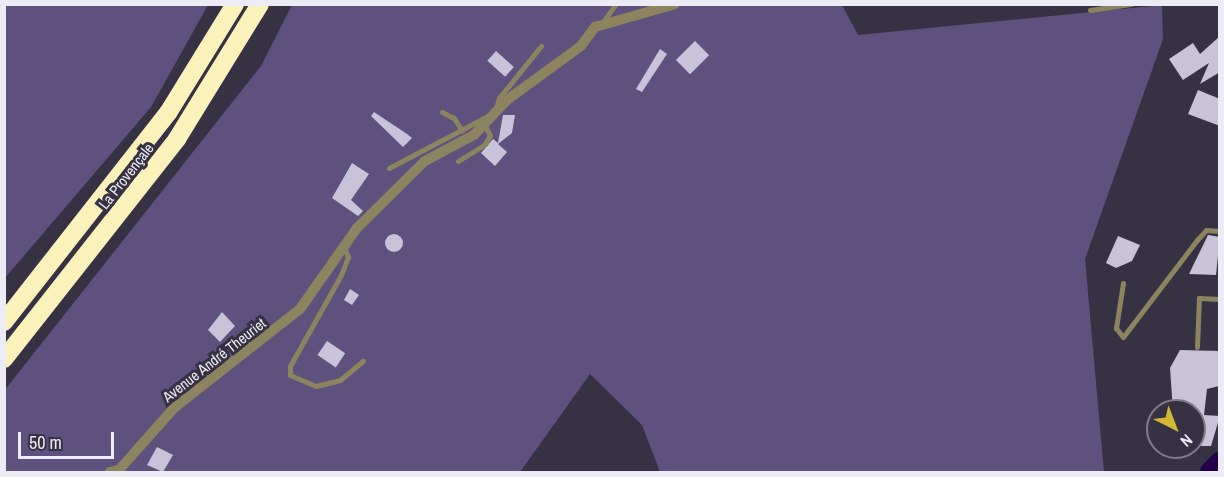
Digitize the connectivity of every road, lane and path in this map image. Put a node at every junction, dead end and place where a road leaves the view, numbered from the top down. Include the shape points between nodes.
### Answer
1 (235, 4) edge
2 (260, 4) edge
3 (616, 4) edge
4 (675, 4) edge
5 (1131, 4) edge
6 (1090, 10) dead end
7 (602, 23) junction
8 (541, 46) dead end
9 (442, 112) dead end
10 (495, 112) junction
11 (485, 126) junction
12 (462, 131) junction
13 (459, 161) dead end
14 (389, 168) dead end
15 (1220, 231) edge
16 (344, 247) junction
17 (1123, 283) dead end
18 (1220, 299) edge
19 (4, 322) edge
20 (1197, 347) dead end
21 (4, 359) edge
22 (363, 361) dead end
23 (110, 472) edge

1 - 19 highway, La Provençale via 168,113
2 - 21 highway, La Provençale via 177,139
3 - 7 lane
4 - 7 street
5 - 6 lane
7 - 10 street via 563,62
8 - 10 lane via 499,98
9 - 12 lane via 454,118
10 - 11 street
10 - 12 lane
11 - 13 lane via 490,135 485,144
11 - 16 street, Avenue André Theuriet via 424,161
12 - 14 lane
15 - 17 lane via 1206,230 1123,337 1116,328
16 - 22 lane via 348,257 341,275 290,375 316,386 340,380
16 - 23 street, Avenue André Theuriet via 300,309 174,408 119,470
18 - 20 lane via 1199,298

